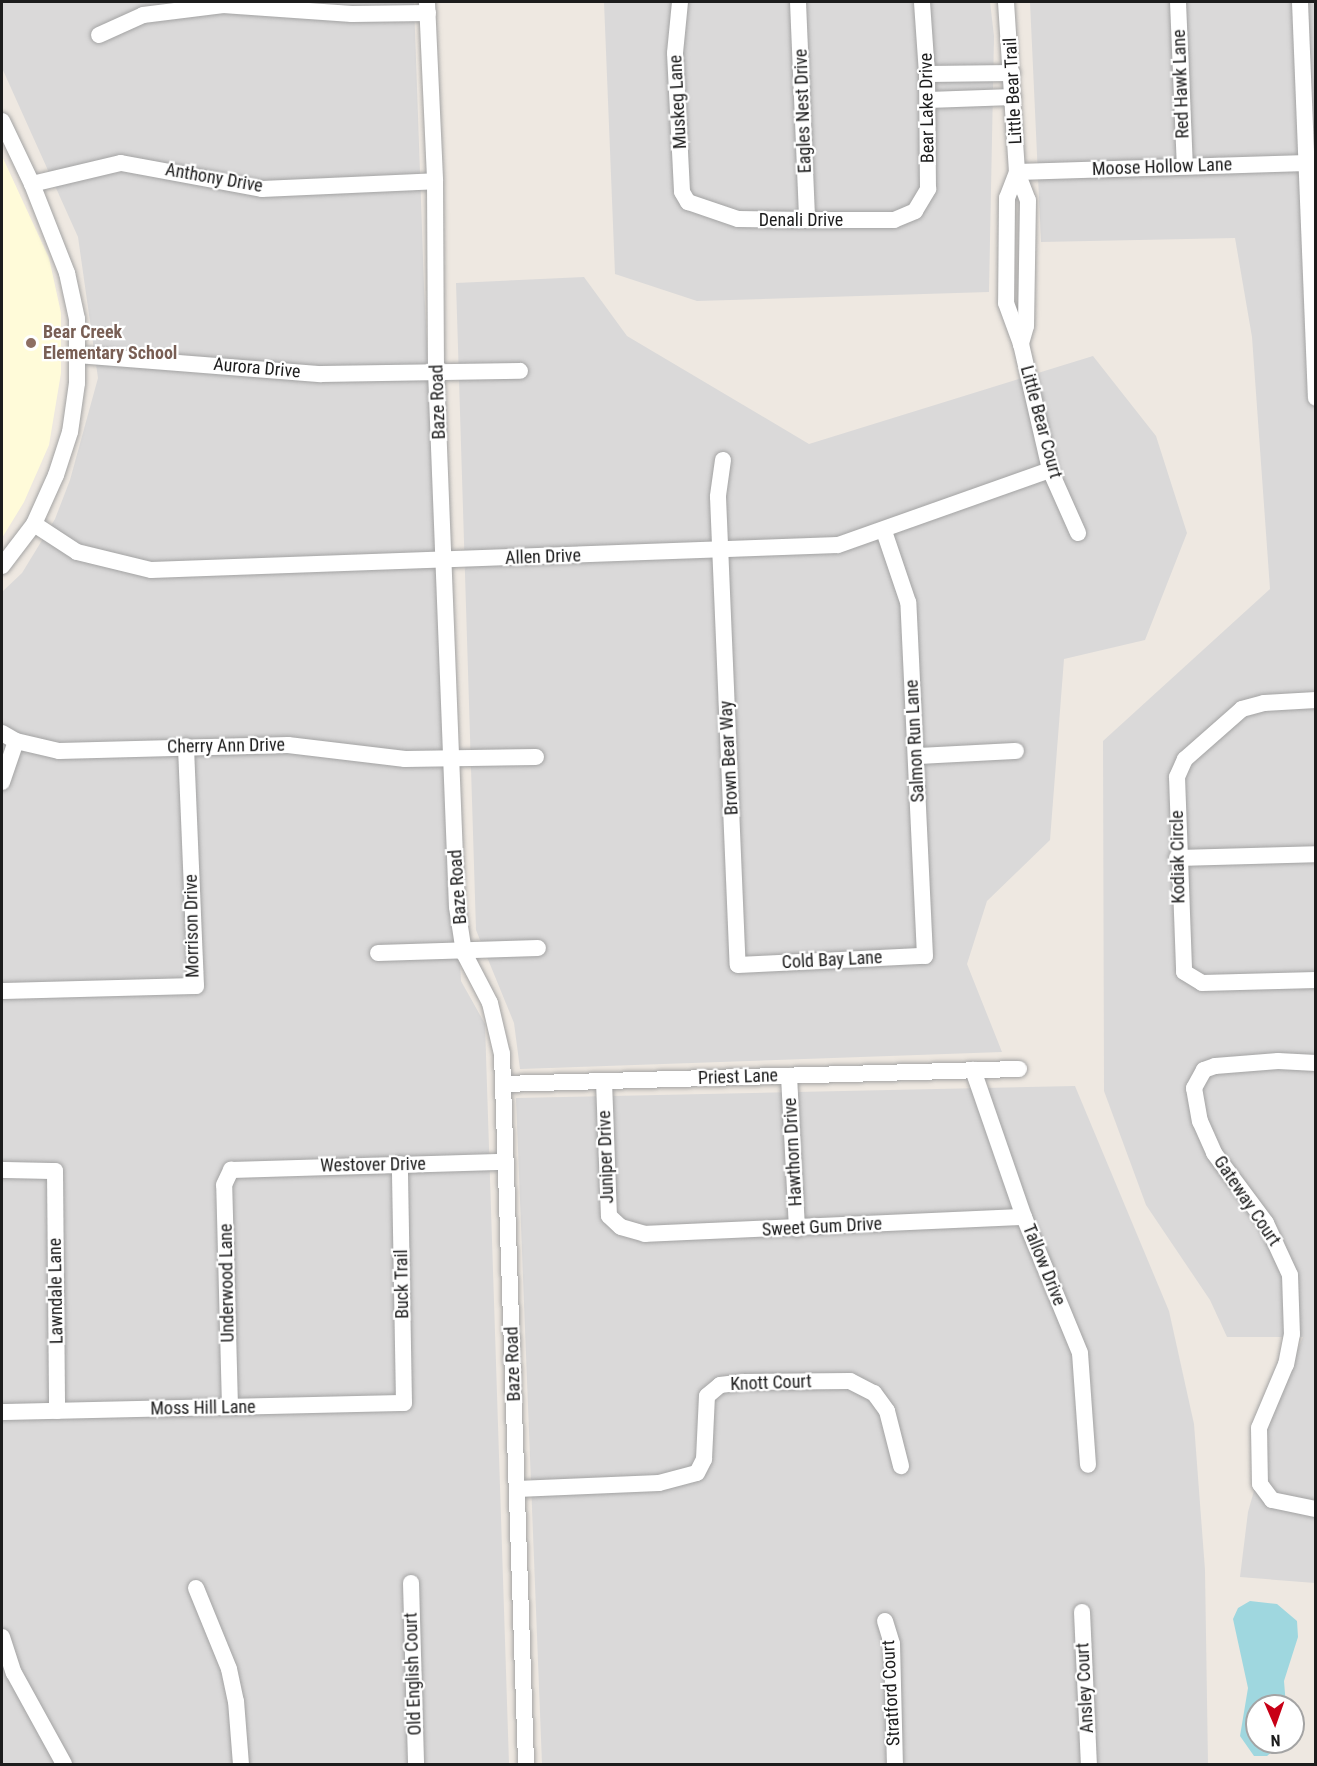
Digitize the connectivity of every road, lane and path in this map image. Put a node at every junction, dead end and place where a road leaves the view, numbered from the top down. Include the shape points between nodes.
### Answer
1 (680, 2) edge
2 (798, 2) edge
3 (922, 2) edge
4 (1178, 2) edge
5 (1300, 2) edge
6 (1009, 4) edge
7 (427, 7) edge
8 (99, 35) dead end
9 (1011, 73) junction
10 (927, 74) junction
11 (1013, 97) junction
12 (928, 100) junction
13 (2, 121) edge
14 (1307, 164) junction
15 (1185, 166) junction
16 (1017, 172) junction
17 (435, 181) junction
18 (32, 184) junction
19 (688, 202) joint
20 (915, 211) joint
21 (807, 220) junction
22 (1026, 317) joint
23 (1010, 322) joint
24 (1021, 344) junction
25 (77, 355) junction
26 (520, 370) dead end
27 (436, 371) junction
28 (1316, 398) edge
29 (723, 460) dead end
30 (1050, 470) junction
31 (34, 524) junction
32 (884, 531) junction
33 (1078, 533) dead end
34 (721, 551) junction
35 (446, 560) junction
36 (2, 566) edge
37 (1316, 700) edge
38 (9, 737) edge
39 (186, 746) junction
40 (1016, 751) dead end
41 (916, 756) junction
42 (536, 757) dead end
43 (453, 759) junction
44 (2, 782) edge
45 (1316, 855) edge
46 (1177, 858) junction
47 (538, 948) dead end
48 (378, 953) dead end
49 (464, 953) junction
50 (926, 956) joint
51 (738, 965) joint
52 (1316, 980) edge
53 (2, 992) edge
54 (1316, 1063) edge
55 (1019, 1068) dead end
56 (973, 1070) junction
57 (789, 1076) junction
58 (604, 1081) junction
59 (503, 1084) junction
60 (506, 1162) junction
61 (400, 1164) junction
62 (240, 1168) joint
63 (2, 1170) edge
64 (1024, 1216) junction
65 (621, 1227) joint
66 (797, 1229) junction
67 (404, 1403) joint
68 (230, 1407) junction
69 (57, 1411) junction
70 (2, 1412) edge
71 (1088, 1465) dead end
72 (901, 1466) dead end
73 (517, 1489) junction
74 (1316, 1509) edge
75 (411, 1583) dead end
76 (196, 1588) dead end
77 (1082, 1612) dead end
78 (885, 1621) dead end
79 (2, 1637) edge
80 (64, 1764) edge
81 (241, 1764) edge
82 (416, 1764) edge
83 (526, 1764) edge
84 (895, 1764) edge
85 (1089, 1764) edge

1 - 19 street, Muskeg Lane via 675,53 682,192
2 - 21 street, Eagles Nest Drive
3 - 10 street, Bear Lake Drive
4 - 15 street, Red Hawk Lane
5 - 14 street
6 - 9 street, Little Bear Trail
7 - 8 street via 352,14 223,5 143,15
7 - 17 street, Baze Road
9 - 10 street
9 - 11 street, Little Bear Trail
10 - 12 street, Bear Lake Drive
11 - 12 street
11 - 16 street, Little Bear Trail
12 - 20 street, Bear Lake Drive via 928,189
13 - 18 street
14 - 15 street, Moose Hollow Lane
14 - 28 street
15 - 16 street, Moose Hollow Lane
16 - 22 street, Little Bear Trail via 1028,200
16 - 23 street, Little Bear Trail via 1007,198 1006,303
17 - 18 street, Anthony Drive via 262,189 121,163
17 - 27 street, Baze Road
18 - 25 street via 67,273 76,319
19 - 21 street, Denali Drive via 738,219
20 - 21 street, Denali Drive via 894,220
22 - 24 street, Little Bear Court
23 - 24 street, Little Bear Court
24 - 30 street, Little Bear Court
25 - 27 street, Aurora Drive via 321,374
25 - 31 street via 70,432
26 - 27 street, Aurora Drive
27 - 35 street, Baze Road
29 - 34 street, Brown Bear Way via 718,496
30 - 32 street, Allen Drive
30 - 33 street, Little Bear Court
31 - 35 street, Allen Drive via 77,552 151,570
31 - 36 street
32 - 34 street, Allen Drive via 838,545
32 - 41 street, Salmon Run Lane via 908,602
34 - 35 street, Allen Drive
34 - 51 street, Brown Bear Way
35 - 43 street, Baze Road
37 - 46 street, Kodiak Circle via 1264,703 1242,710 1185,759 1177,777
38 - 39 street, Cherry Ann Drive via 59,751
38 - 44 street
39 - 43 street, Cherry Ann Drive via 288,745 405,759
39 - 53 street, Morrison Drive via 196,986
40 - 41 street
41 - 50 street, Salmon Run Lane
42 - 43 street, Cherry Ann Drive
43 - 49 street, Baze Road via 457,908
45 - 46 street
46 - 52 street, Kodiak Circle via 1181,960 1192,979 1202,983
47 - 49 street
48 - 49 street
49 - 59 street, Baze Road via 498,1027
50 - 51 street, Cold Bay Lane
54 - 74 street, Gateway Court via 1278,1061 1215,1066 1204,1070 1194,1088 1200,1121 1214,1153 1266,1223 1290,1275 1292,1334 1286,1364 1259,1428 1260,1484 1272,1500
55 - 56 street, Priest Lane
56 - 57 street, Priest Lane
56 - 64 street, Tallow Drive
57 - 58 street, Priest Lane
57 - 66 street, Hawthorn Drive
58 - 59 street, Priest Lane
58 - 65 street, Juniper Drive via 609,1215
59 - 60 street, Baze Road
60 - 61 street, Westover Drive
60 - 73 street, Baze Road
61 - 62 street, Westover Drive
61 - 67 street, Buck Trail
62 - 68 street, Underwood Lane via 231,1170 224,1185
63 - 69 street, Lawndale Lane via 54,1171
64 - 66 street, Sweet Gum Drive
64 - 71 street, Tallow Drive via 1080,1353
65 - 66 street, Sweet Gum Drive via 645,1234
67 - 68 street, Moss Hill Lane
68 - 69 street, Moss Hill Lane
69 - 70 street, Moss Hill Lane
72 - 73 street, Knott Court via 887,1411 874,1393 850,1381 742,1382 720,1385 707,1396 704,1459 697,1473 659,1483
73 - 83 street, Baze Road
75 - 82 street, Old English Court
76 - 81 street via 229,1669
77 - 85 street, Ansley Court
78 - 84 street, Stratford Court via 892,1644
79 - 80 street via 14,1673

